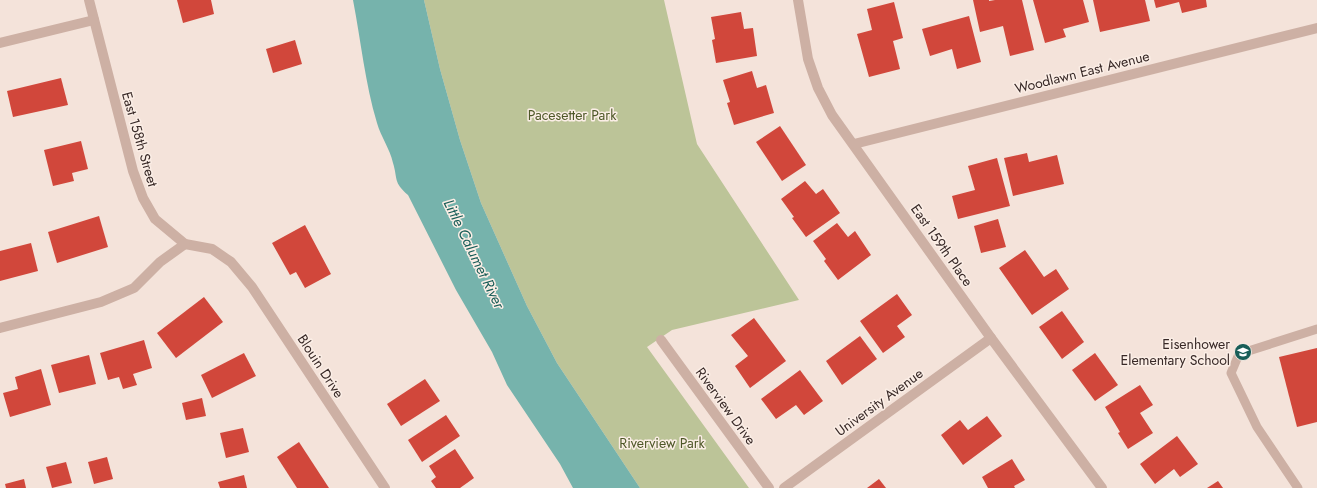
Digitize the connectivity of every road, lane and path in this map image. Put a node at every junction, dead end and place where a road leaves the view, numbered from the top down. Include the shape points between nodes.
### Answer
1 (89, 0) edge
2 (798, 0) edge
3 (94, 20) junction
4 (1317, 28) edge
5 (0, 43) edge
6 (854, 144) junction
7 (185, 244) junction
8 (232, 262) joint
9 (0, 328) edge
10 (1317, 329) edge
11 (991, 338) junction
12 (661, 340) dead end
13 (385, 488) edge
14 (769, 488) edge
15 (784, 488) edge
16 (1102, 488) edge
17 (1298, 488) edge

1 - 3 street, East 158th Street
2 - 6 street, East 159th Place via 808,59 818,88 832,115
3 - 5 street
3 - 7 street, East 158th Street via 133,172 143,198 155,219
4 - 6 street, Woodlawn East Avenue
6 - 11 street, East 159th Place
7 - 8 street, East 158th Street via 212,249
7 - 9 street via 160,262 134,288 100,302
8 - 13 street, Blouin Drive via 252,287
10 - 17 lane via 1239,354 1231,372 1257,427
11 - 15 street, University Avenue
11 - 16 street, East 159th Place
12 - 14 street, Riverview Drive

